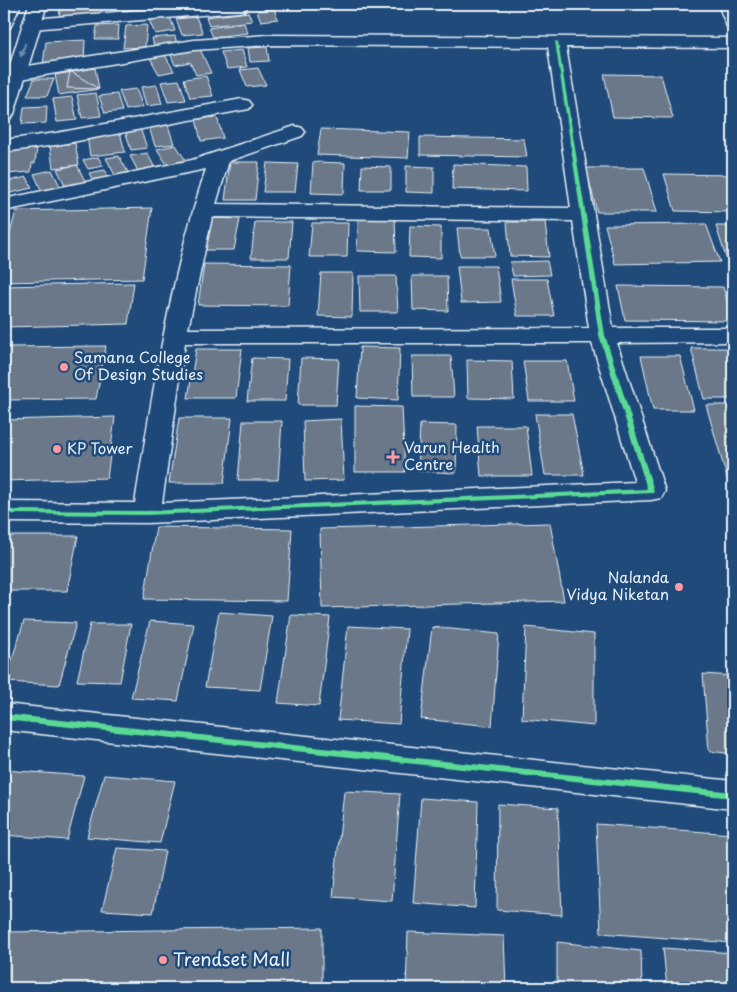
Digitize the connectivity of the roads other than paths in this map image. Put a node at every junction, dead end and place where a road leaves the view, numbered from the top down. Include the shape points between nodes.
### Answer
1 (12, 4) edge
2 (38, 4) edge
3 (726, 4) edge
4 (238, 7) dead end
5 (733, 23) edge
6 (4, 24) edge
7 (32, 24) junction
8 (556, 42) junction
9 (733, 42) edge
10 (15, 74) junction
11 (242, 105) dead end
12 (4, 114) edge
13 (295, 132) dead end
14 (4, 146) edge
15 (220, 157) junction
16 (4, 205) edge
17 (203, 210) junction
18 (583, 215) junction
19 (602, 335) junction
20 (733, 335) edge
21 (174, 336) junction
22 (4, 512) edge
23 (147, 513) junction
24 (4, 717) edge
25 (733, 795) edge

1 - 6 street
2 - 7 street
3 - 5 street
4 - 7 street
7 -> 10 street
8 - 9 street
8 - 10 street via 268,40 194,45
8 - 18 street
10 - 12 street
11 - 14 street
13 - 15 street
15 - 16 street via 197,165
15 - 17 street
17 - 18 street
17 - 21 street
18 - 19 street
19 - 20 street
19 - 21 street
19 - 23 street via 651,492
21 - 23 street
22 - 23 street
24 - 25 street

